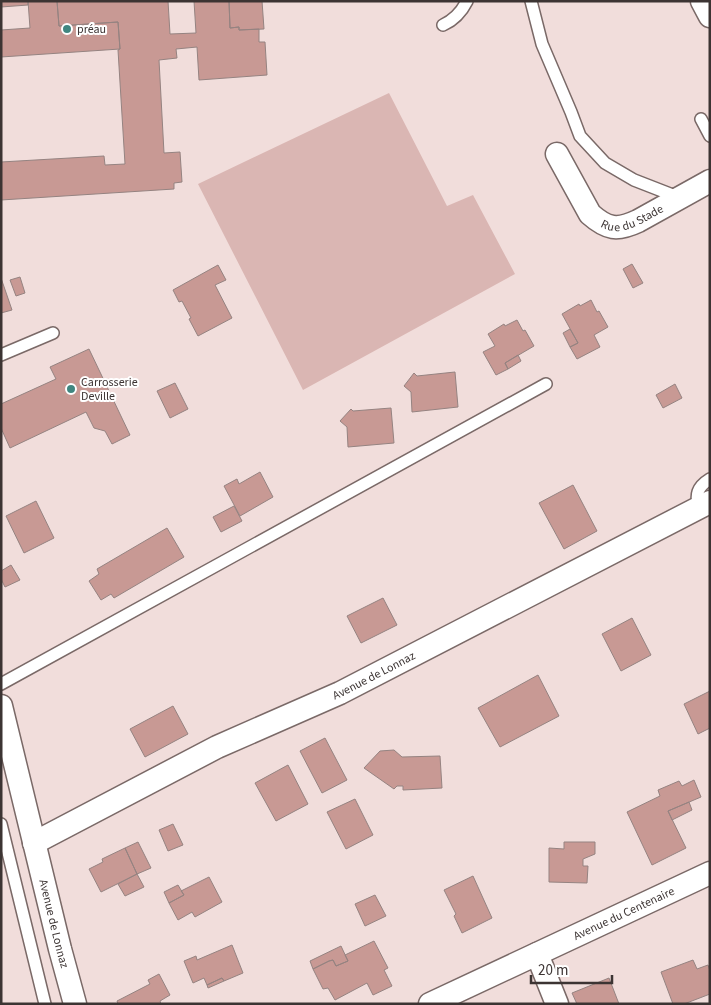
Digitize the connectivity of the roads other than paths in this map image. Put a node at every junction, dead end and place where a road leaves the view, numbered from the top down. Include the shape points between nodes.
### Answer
1 (467, 1) edge
2 (531, 1) edge
3 (702, 1) edge
4 (710, 16) edge
5 (443, 25) dead end
6 (701, 119) dead end
7 (710, 136) edge
8 (557, 154) dead end
9 (710, 181) edge
10 (680, 197) junction
11 (53, 332) dead end
12 (1, 355) edge
13 (546, 384) dead end
14 (710, 480) edge
15 (704, 505) edge
16 (1, 684) edge
17 (1, 706) edge
18 (1, 824) edge
19 (34, 843) junction
20 (710, 873) edge
21 (537, 954) junction
22 (45, 1004) edge
23 (74, 1004) edge
24 (430, 1004) edge
25 (556, 1004) edge

1 - 5 lane via 456,17
2 - 10 lane via 542,44 580,136 607,164 634,180
3 - 4 street
6 - 7 lane
8 - 10 street, Rue du Stade via 590,214 606,225 627,227
9 - 10 street, Rue du Stade
11 - 12 lane
13 - 16 lane
14 - 15 lane via 697,493 696,500
15 - 19 street, Avenue de Lonnaz via 358,684 217,747
17 - 19 street, Avenue de Lonnaz
18 - 22 lane
19 - 23 street, Avenue de Lonnaz
20 - 21 street, Avenue du Centenaire
21 - 24 street, Avenue du Centenaire
21 - 25 street

